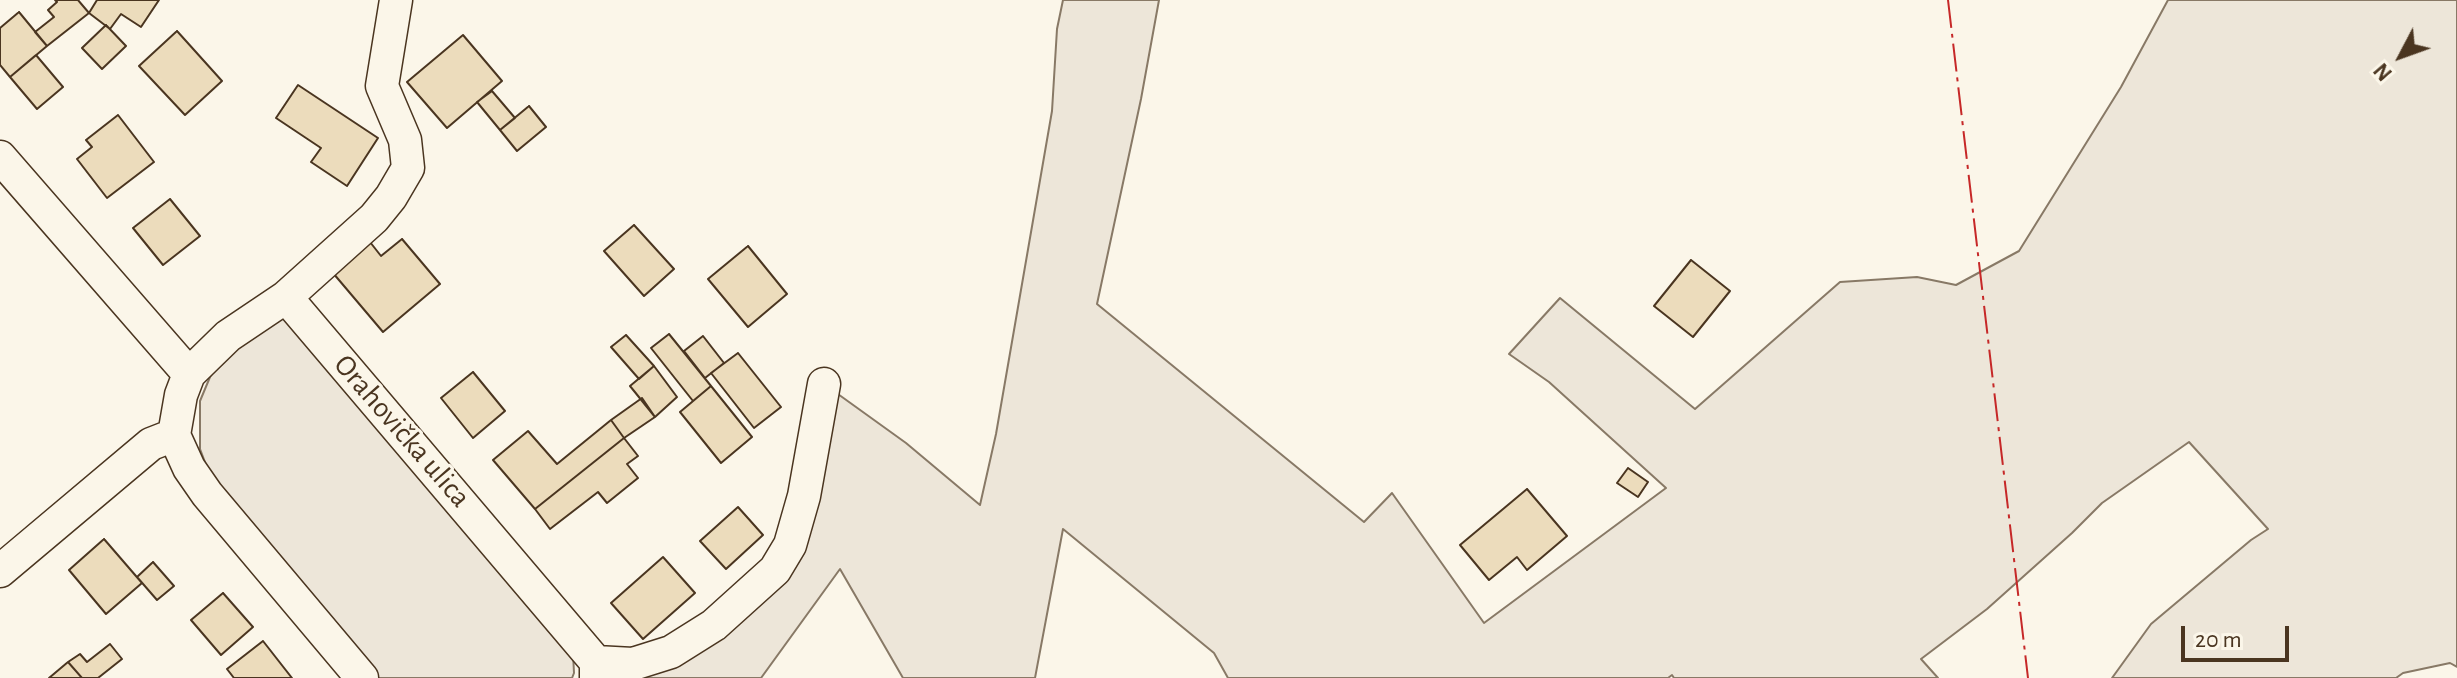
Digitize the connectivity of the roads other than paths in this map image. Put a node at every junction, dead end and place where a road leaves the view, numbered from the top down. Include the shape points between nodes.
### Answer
1 (396, 0) edge
2 (0, 157) edge
3 (286, 297) junction
4 (189, 374) junction
5 (824, 384) dead end
6 (174, 435) junction
7 (0, 571) edge
8 (596, 670) edge
9 (362, 678) edge

1 - 3 street via 382,86 405,140 408,168 374,218
2 - 4 street
3 - 4 street via 228,336
3 - 8 street, Orahovička ulica via 480,522
4 - 6 street
5 - 8 street, Orahovička ulica via 804,496 790,545 775,570 714,625 671,652
6 - 7 street via 151,444
6 - 9 street via 207,494

